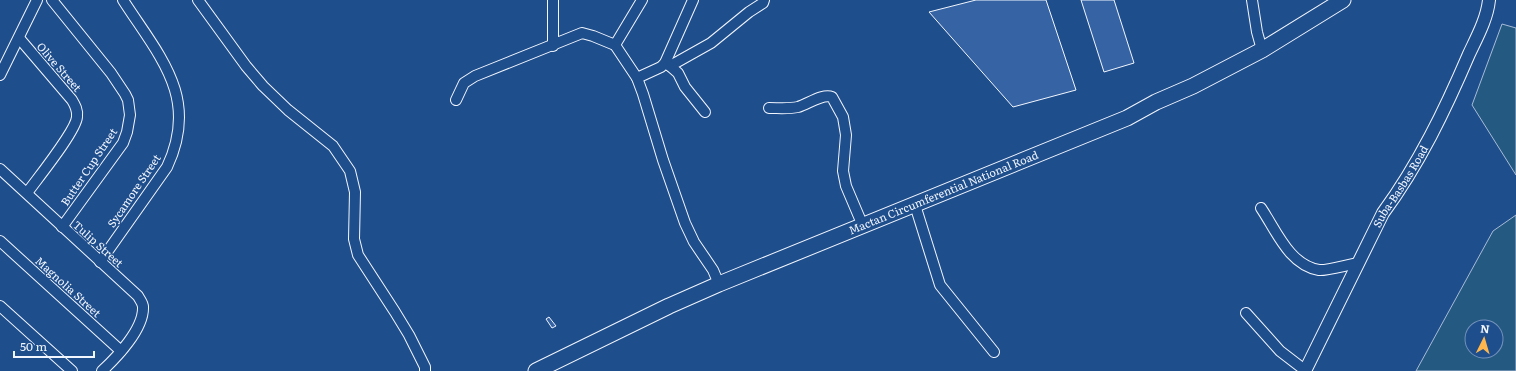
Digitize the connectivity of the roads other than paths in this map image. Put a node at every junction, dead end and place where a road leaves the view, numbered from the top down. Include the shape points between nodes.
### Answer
1 (37, 0) edge
2 (52, 0) edge
3 (124, 0) edge
4 (198, 0) edge
5 (553, 0) edge
6 (642, 0) edge
7 (693, 0) edge
8 (1252, 0) edge
9 (1343, 0) edge
10 (1489, 0) edge
11 (763, 1) edge
12 (19, 38) junction
13 (616, 44) junction
14 (553, 46) junction
15 (1262, 50) junction
16 (668, 64) junction
17 (0, 75) edge
18 (637, 78) junction
19 (456, 100) dead end
20 (769, 108) dead end
21 (705, 112) dead end
22 (0, 169) edge
23 (27, 193) junction
24 (915, 205) junction
25 (1261, 208) dead end
26 (863, 226) junction
27 (62, 227) junction
28 (0, 241) edge
29 (100, 262) junction
30 (1358, 263) junction
31 (719, 284) junction
32 (0, 306) edge
33 (1246, 313) dead end
34 (121, 351) junction
35 (994, 352) dead end
36 (427, 370) edge
37 (72, 371) edge
38 (102, 371) edge
39 (536, 371) edge
40 (1305, 371) edge

1 - 12 street
2 - 27 street, Butter Cup Street via 116,80 128,100 130,115 123,142
3 - 29 street, Sycamore Street via 170,74 179,103 179,131 167,167
4 - 36 street via 263,86 333,146 350,171 355,192 354,239 358,255 409,335
5 - 14 street
6 - 13 street
7 - 16 street
8 - 15 street
9 - 15 main road, Mactan Circumferential National Road
10 - 30 street, Suba-Basbas Road via 1488,10 1454,90 1426,145 1383,212
11 - 16 street via 711,43
12 - 17 street
12 - 23 street, Olive Street via 72,100 78,115 73,129
13 - 14 street via 582,33
13 - 18 street
14 - 19 street via 464,82
15 - 24 main road, Mactan Circumferential National Road via 1127,118
16 - 18 street
16 - 21 street via 678,73 685,87
18 - 31 street via 685,222
20 - 26 street via 798,107 823,97 832,97 843,117 846,135 842,171
22 - 23 street, Tulip Street
23 - 27 street, Tulip Street
24 - 26 main road, Mactan Circumferential National Road
24 - 35 street via 940,285
25 - 30 street via 1293,257 1320,270
26 - 31 main road, Mactan Circumferential National Road
27 - 29 street, Tulip Street
28 - 34 street, Magnolia Street
29 - 34 street, Tulip Street via 138,296 143,306 138,326
30 - 40 street, Suba-Basbas Road
31 - 39 main road, Mactan Circumferential National Road
32 - 37 street
33 - 40 street via 1280,351
34 - 38 street

